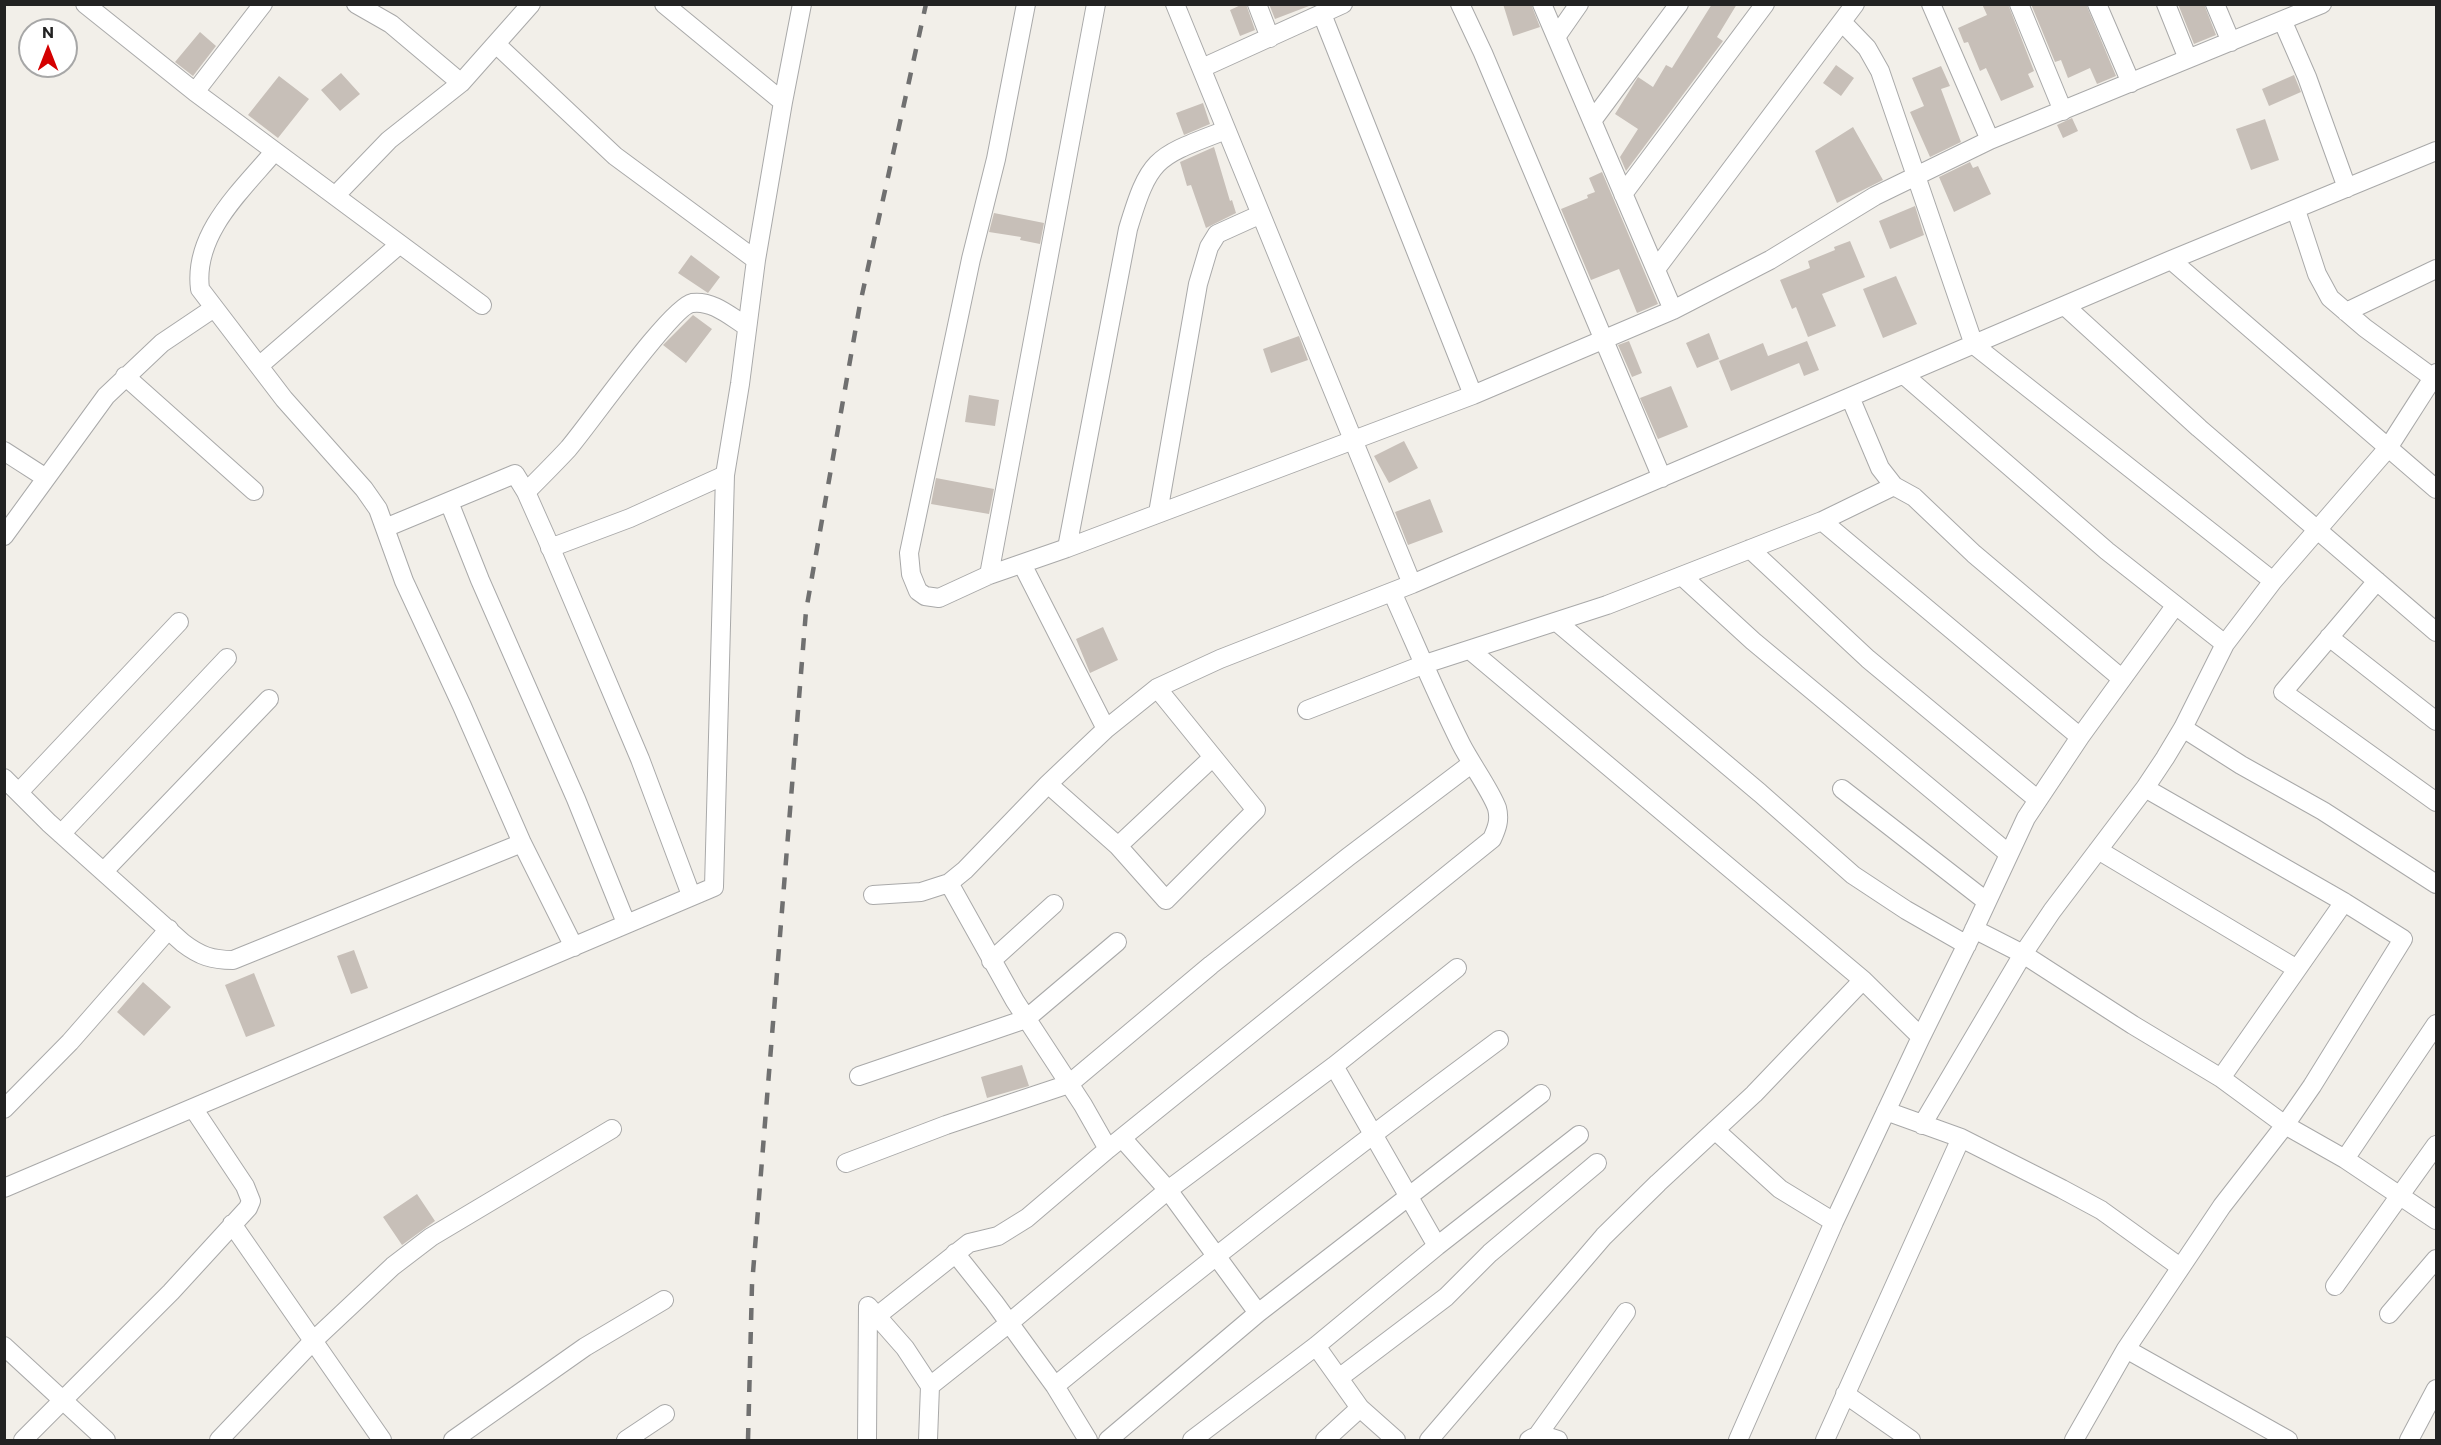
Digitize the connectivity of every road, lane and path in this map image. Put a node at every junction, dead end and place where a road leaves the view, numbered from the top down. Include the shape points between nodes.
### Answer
1 (85, 4) edge
2 (263, 4) edge
3 (356, 4) edge
4 (531, 4) edge
5 (664, 4) edge
6 (802, 4) edge
7 (1026, 4) edge
8 (1096, 4) edge
9 (1175, 4) edge
10 (1257, 4) edge
11 (1343, 4) edge
12 (1460, 4) edge
13 (1542, 4) edge
14 (1579, 4) edge
15 (1679, 4) edge
16 (1765, 4) edge
17 (1855, 4) edge
18 (1931, 4) edge
19 (2019, 4) edge
20 (2097, 4) edge
21 (2166, 4) edge
22 (2215, 4) edge
23 (2322, 4) edge
24 (1322, 14) junction
25 (1842, 22) junction
26 (2283, 22) junction
27 (1556, 37) junction
28 (1270, 38) junction
29 (2231, 42) junction
30 (496, 44) junction
31 (2188, 59) junction
32 (1202, 68) junction
33 (2131, 83) junction
34 (461, 84) junction
35 (195, 92) junction
36 (783, 102) junction
37 (2063, 111) junction
38 (1592, 121) junction
39 (1226, 130) junction
40 (1990, 140) junction
41 (2436, 151) edge
42 (274, 152) junction
43 (1916, 175) junction
44 (2347, 188) junction
45 (1623, 194) junction
46 (335, 196) junction
47 (2296, 210) junction
48 (1259, 215) junction
49 (400, 244) junction
50 (756, 260) junction
51 (2171, 260) junction
52 (1656, 269) junction
53 (2436, 269) edge
54 (482, 305) dead end
55 (2065, 306) junction
56 (214, 308) junction
57 (1673, 309) junction
58 (2346, 312) junction
59 (746, 326) junction
60 (1604, 338) junction
61 (1974, 345) junction
62 (259, 366) junction
63 (1904, 375) junction
64 (125, 376) junction
65 (2436, 377) edge
66 (1473, 395) junction
67 (1850, 397) junction
68 (1352, 441) junction
69 (2388, 448) junction
70 (4, 451) edge
71 (725, 475) junction
72 (46, 478) junction
73 (1662, 478) junction
74 (1894, 486) junction
75 (2436, 489) edge
76 (254, 491) dead end
77 (526, 492) junction
78 (449, 502) junction
79 (1158, 513) junction
80 (1822, 521) junction
81 (385, 528) junction
82 (2318, 530) junction
83 (4, 536) edge
84 (550, 548) junction
85 (1067, 548) junction
86 (1750, 549) junction
87 (1022, 564) junction
88 (989, 575) junction
89 (1682, 576) junction
90 (2273, 581) junction
91 (2377, 581) junction
92 (1412, 584) junction
93 (1392, 592) junction
94 (2175, 606) junction
95 (179, 622) dead end
96 (1557, 622) junction
97 (2436, 632) edge
98 (2329, 638) junction
99 (2225, 644) junction
100 (1470, 650) junction
101 (227, 658) dead end
102 (1425, 664) junction
103 (2121, 678) junction
104 (1157, 688) junction
105 (270, 699) dead end
106 (1307, 710) dead end
107 (2436, 720) edge
108 (2183, 728) junction
109 (1106, 729) junction
110 (2080, 737) junction
111 (1212, 758) junction
112 (1471, 764) junction
113 (4, 778) edge
114 (1048, 784) junction
115 (2145, 788) junction
116 (1842, 789) dead end
117 (19, 792) junction
118 (2038, 800) junction
119 (2436, 802) edge
120 (61, 834) junction
121 (522, 843) junction
122 (1118, 846) junction
123 (2098, 850) junction
124 (2008, 854) junction
125 (104, 871) junction
126 (948, 883) junction
127 (2436, 884) edge
128 (691, 895) junction
129 (873, 895) dead end
130 (1986, 901) junction
131 (2344, 902) junction
132 (1054, 904) dead end
133 (626, 923) junction
134 (169, 929) junction
135 (1971, 937) junction
136 (1117, 942) dead end
137 (574, 947) junction
138 (2023, 954) junction
139 (991, 961) junction
140 (1457, 968) dead end
141 (2297, 969) junction
142 (1863, 980) junction
143 (1026, 1019) junction
144 (2436, 1023) edge
145 (1921, 1037) junction
146 (1499, 1040) dead end
147 (1334, 1066) junction
148 (859, 1076) dead end
149 (2221, 1078) junction
150 (1069, 1084) junction
151 (1540, 1094) dead end
152 (193, 1108) junction
153 (4, 1109) edge
154 (1886, 1111) junction
155 (1922, 1125) junction
156 (2285, 1125) junction
157 (612, 1129) dead end
158 (1715, 1130) junction
159 (1372, 1134) junction
160 (1579, 1135) dead end
161 (1961, 1138) junction
162 (1115, 1144) junction
163 (2436, 1145) edge
164 (2344, 1159) junction
165 (846, 1163) dead end
166 (1597, 1163) dead end
167 (4, 1188) edge
168 (1168, 1190) junction
169 (1408, 1196) junction
170 (2400, 1196) junction
171 (2436, 1220) edge
172 (1834, 1222) junction
173 (232, 1224) junction
174 (1437, 1246) junction
175 (955, 1253) junction
176 (1217, 1254) junction
177 (2436, 1258) edge
178 (2180, 1267) junction
179 (2335, 1286) dead end
180 (663, 1300) dead end
181 (1626, 1312) dead end
182 (1258, 1313) junction
183 (2389, 1314) dead end
184 (878, 1316) junction
185 (1008, 1324) junction
186 (312, 1341) junction
187 (4, 1346) edge
188 (1316, 1346) junction
189 (2126, 1349) junction
190 (1339, 1378) junction
191 (930, 1386) junction
192 (1055, 1386) junction
193 (2436, 1389) edge
194 (1845, 1394) junction
195 (61, 1400) junction
196 (1360, 1408) junction
197 (665, 1414) dead end
198 (1533, 1438) edge
199 (2083, 1438) edge
200 (23, 1440) edge
201 (106, 1440) edge
202 (219, 1440) edge
203 (382, 1440) edge
204 (453, 1440) edge
205 (626, 1440) edge
206 (867, 1440) edge
207 (928, 1440) edge
208 (1088, 1440) edge
209 (1108, 1440) edge
210 (1192, 1440) edge
211 (1325, 1440) edge
212 (1396, 1440) edge
213 (1429, 1440) edge
214 (1558, 1440) edge
215 (1738, 1440) edge
216 (1825, 1440) edge
217 (1911, 1440) edge
218 (2288, 1440) edge
219 (2409, 1440) edge

1 - 35 street
2 - 35 street
3 - 34 street via 391,24
4 - 30 street
5 - 36 street
6 - 36 street
7 - 88 street via 996,159 909,552 911,574 918,591 925,596 939,598
8 - 88 street
9 - 32 street
10 - 28 street
11 - 24 street
12 - 60 street
13 - 27 street
14 - 27 street
15 - 38 street
16 - 45 street
17 - 25 street
18 - 40 street
19 - 37 street
20 - 33 street
21 - 31 street
22 - 29 street
23 - 26 street
24 - 28 street
24 - 66 street
25 - 43 street via 1867,48 1880,71
25 - 52 street
26 - 29 street
26 - 44 street
27 - 38 street
28 - 32 street
29 - 31 street
30 - 34 street
30 - 50 street via 615,156
31 - 33 street
32 - 39 street
33 - 37 street
34 - 46 street via 389,140
35 - 42 street
36 - 50 street
37 - 40 street
38 - 45 street
39 - 48 street
39 - 85 street via 1159,159 1146,175 1138,195 1128,229
40 - 43 street
41 - 44 street
42 - 46 street
42 - 56 street via 210,233 198,276 200,289
43 - 57 street via 1770,260
43 - 61 street
44 - 47 street
45 - 52 street
46 - 49 street
47 - 51 street
47 - 58 street via 2317,274 2330,298
48 - 68 street
48 - 79 street via 1217,234 1209,247 1198,284
49 - 54 street
49 - 62 street
50 - 59 street
51 - 55 street
51 - 69 street
52 - 57 street
53 - 58 street
55 - 61 street
55 - 82 street via 2199,429
56 - 62 street
56 - 64 street via 162,343
57 - 60 street
58 - 65 street
59 - 71 street
59 - 77 street via 704,303 690,303 680,310 569,448
60 - 66 street
60 - 73 street
61 - 63 street
61 - 90 street
62 - 81 street via 363,489
63 - 67 street
63 - 94 street
64 - 72 street
64 - 76 street
65 - 69 street
66 - 68 street
67 - 73 street
67 - 74 street via 1880,468
68 - 79 street
68 - 92 street
69 - 75 street
69 - 82 street
70 - 72 street
71 - 84 street via 630,518
71 - 128 street via 714,887
72 - 83 street
73 - 92 street
74 - 80 street
74 - 103 street via 1914,497 1982,561
77 - 78 street via 515,474
77 - 84 street
78 - 81 street
78 - 133 street
79 - 85 street
80 - 86 street
80 - 110 street
81 - 121 street via 404,581
82 - 90 street
82 - 91 street
84 - 128 street via 640,759
85 - 87 street
86 - 89 street
86 - 118 street via 1868,659
87 - 88 street
87 - 109 street
89 - 96 street
89 - 124 street via 1753,641
90 - 99 street
91 - 97 street
91 - 98 street
92 - 93 street
93 - 102 street
93 - 104 street via 1220,659
94 - 99 street
94 - 103 street
95 - 117 street
96 - 100 street
96 - 135 street via 1853,875 1906,910
98 - 107 street
98 - 119 street via 2283,692
99 - 108 street
100 - 102 street
100 - 142 street
101 - 120 street
102 - 106 street
102 - 112 street
103 - 110 street
104 - 109 street
104 - 111 street
105 - 125 street
108 - 115 street
108 - 127 street
109 - 114 street
110 - 118 street
111 - 122 street
111 - 122 street via 1256,810 1166,900
112 - 150 street via 1211,965
112 - 162 street via 1496,806 1498,827 1492,839
113 - 117 street
114 - 122 street
114 - 126 street
115 - 123 street
115 - 131 street
116 - 130 street
117 - 120 street
118 - 124 street
120 - 125 street
121 - 134 street via 233,960 202,956
121 - 137 street
123 - 138 street
123 - 141 street
124 - 130 street
125 - 134 street
126 - 129 street via 921,892
126 - 139 street
128 - 133 street
130 - 135 street
131 - 141 street
131 - 156 street via 2403,939
132 - 139 street
133 - 137 street
134 - 153 street via 70,1042
135 - 138 street
135 - 145 street
136 - 143 street
137 - 152 street
138 - 149 street
138 - 155 street
139 - 143 street
140 - 147 street
141 - 149 street
142 - 145 street
142 - 158 street
143 - 148 street
143 - 150 street
144 - 164 street
145 - 154 street
146 - 159 street
147 - 159 street
147 - 168 street
149 - 156 street
150 - 162 street
150 - 165 street
151 - 169 street
152 - 167 street
152 - 173 street via 249,1194 248,1208
154 - 155 street
154 - 172 street
155 - 161 street
156 - 164 street
156 - 178 street
157 - 186 street via 431,1238 393,1266
158 - 172 street via 1780,1189
158 - 213 street via 1604,1236
159 - 169 street
159 - 176 street
160 - 174 street
161 - 178 street via 2101,1210
161 - 194 street
162 - 168 street
162 - 175 street via 1012,1229 969,1242
163 - 170 street
164 - 170 street
166 - 190 street via 1490,1253 1446,1298
168 - 176 street
168 - 185 street
169 - 174 street
169 - 182 street
170 - 171 street
170 - 179 street
172 - 215 street
173 - 186 street
173 - 195 street via 171,1292
174 - 188 street
175 - 184 street
175 - 185 street
176 - 182 street
176 - 192 street
177 - 183 street
178 - 189 street
180 - 204 street via 585,1347
181 - 198 street
182 - 209 street
184 - 191 street
184 - 206 street via 868,1306
185 - 191 street
185 - 192 street
186 - 202 street
186 - 203 street
187 - 195 street
188 - 190 street
188 - 210 street
189 - 199 street
189 - 218 street
190 - 196 street
191 - 207 street
192 - 208 street
193 - 219 street
194 - 216 street
194 - 217 street
195 - 200 street
195 - 201 street
196 - 211 street
196 - 212 street
197 - 205 street
198 - 214 street

